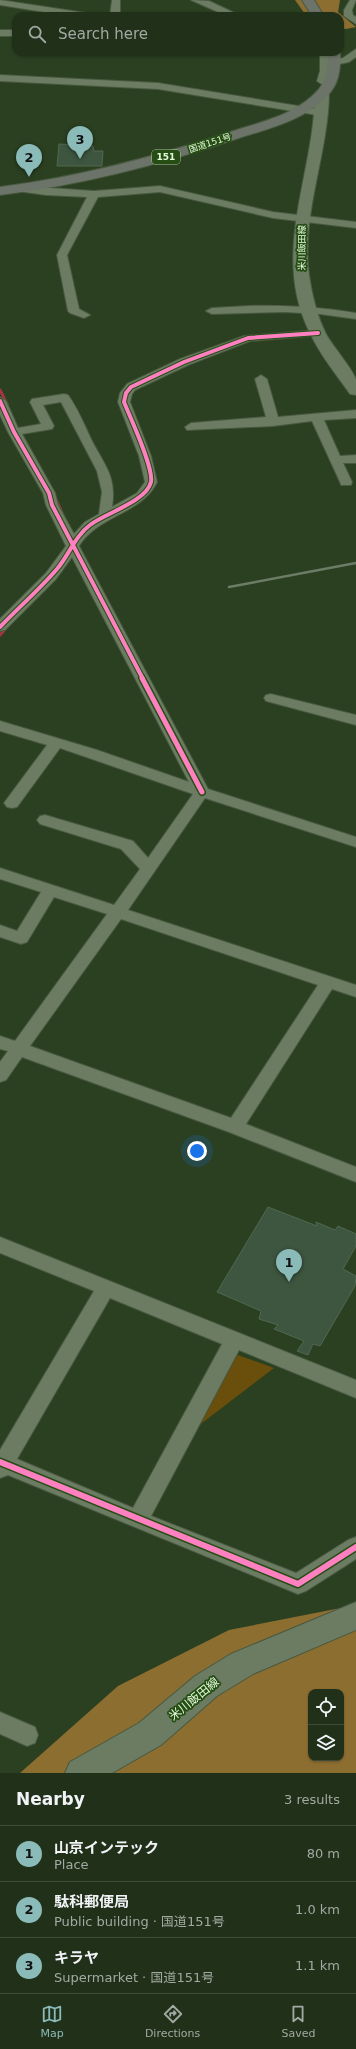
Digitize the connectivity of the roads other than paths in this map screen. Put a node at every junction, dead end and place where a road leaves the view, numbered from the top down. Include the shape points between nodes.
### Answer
1 (116, 0) edge
2 (195, 0) edge
3 (308, 0) edge
4 (354, 0) edge
5 (0, 2) edge
6 (61, 12) edge
7 (115, 12) edge
8 (225, 12) edge
9 (316, 12) edge
10 (356, 21) edge
11 (0, 33) edge
12 (12, 34) edge
13 (356, 52) edge
14 (325, 56) edge
15 (334, 57) edge
16 (0, 78) edge
17 (326, 89) junction
18 (300, 110) junction
19 (323, 113) junction
20 (21, 188) junction
21 (0, 190) edge
22 (94, 194) junction
23 (302, 218) junction
24 (356, 225) edge
25 (309, 310) junction
26 (212, 312) dead end
27 (84, 315) dead end
28 (356, 316) edge
29 (318, 333) junction
30 (261, 379) dead end
31 (356, 390) edge
32 (0, 401) edge
33 (356, 414) edge
34 (317, 418) junction
35 (273, 422) junction
36 (191, 427) dead end
37 (14, 432) junction
38 (356, 459) edge
39 (334, 460) junction
40 (346, 482) dead end
41 (105, 514) junction
42 (73, 546) junction
43 (1, 624) edge
44 (271, 698) dead end
45 (356, 720) edge
46 (0, 726) edge
47 (57, 742) junction
48 (202, 792) junction
49 (12, 803) dead end
50 (45, 820) dead end
51 (356, 842) edge
52 (149, 869) junction
53 (0, 873) edge
54 (50, 890) junction
55 (117, 913) junction
56 (0, 931) edge
57 (328, 982) junction
58 (356, 991) edge
59 (0, 1042) edge
60 (19, 1049) junction
61 (0, 1075) edge
62 (235, 1127) junction
63 (356, 1175) edge
64 (0, 1246) edge
65 (105, 1289) junction
66 (234, 1341) junction
67 (356, 1389) edge
68 (1, 1465) edge
69 (138, 1520) junction
70 (356, 1547) edge
71 (356, 1616) edge
72 (0, 1723) edge
73 (27, 1735) dead end
74 (82, 1773) edge

1 - 7 street
2 - 8 street via 213,5
3 - 9 highway
4 - 10 street via 348,10 349,16
5 - 6 street
11 - 12 street
13 - 15 street via 346,60
14 - 17 street via 322,81
15 - 17 highway
16 - 18 street via 158,86
17 - 18 highway, 国道151号 / 151
17 - 19 main road, 米川飯田線
18 - 19 street
18 - 20 highway, 国道151号 / 151 via 275,121 144,164 79,179
19 - 23 main road, 米川飯田線
20 - 21 highway, 国道151号 / 151
20 - 22 street
22 - 23 street via 166,190 254,211
22 - 27 street via 62,255 74,311
23 - 24 street
23 - 25 main road, 米川飯田線 via 302,272 304,295
25 - 26 street via 268,308
25 - 28 street
25 - 29 main road, 米川飯田線
29 - 31 main road, 米川飯田線
29 - 41 street via 248,338 184,362 131,387 124,402 149,467 151,482 143,495
30 - 35 street
32 - 37 street
33 - 34 street
34 - 35 street
34 - 39 street
35 - 36 street
37 - 41 street via 48,426 36,402 64,398 104,470 108,492
37 - 42 street via 49,493 52,505
38 - 39 street
39 - 40 street
41 - 42 street via 78,535
42 - 43 street via 58,568
42 - 48 street
44 - 45 street
46 - 47 street
47 - 48 street
47 - 49 street
48 - 51 street
48 - 52 street
50 - 52 street via 127,845
52 - 55 street
53 - 54 street
54 - 55 street
54 - 56 street via 21,938
55 - 57 street
55 - 60 street
57 - 58 street
57 - 62 street
59 - 60 street
60 - 61 street
60 - 62 street
62 - 63 street
64 - 65 street
65 - 66 street
65 - 68 street
66 - 67 street
66 - 69 street
68 - 69 street
69 - 70 street via 298,1584
71 - 74 main road, 米川飯田線 via 242,1664 206,1686 150,1734
72 - 73 street

